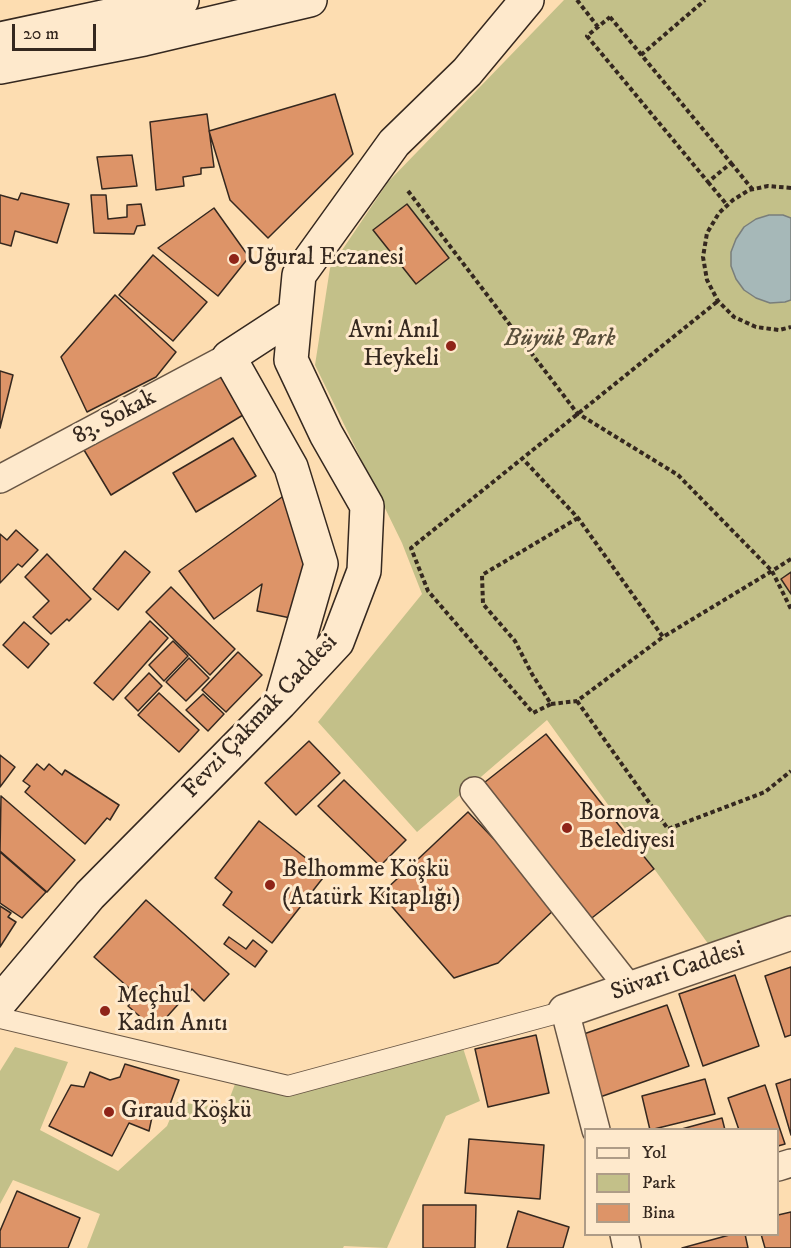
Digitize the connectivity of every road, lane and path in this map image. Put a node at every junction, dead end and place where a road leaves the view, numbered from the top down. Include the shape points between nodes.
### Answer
1 (182, 0) edge
2 (310, 0) edge
3 (527, 0) edge
4 (577, 0) edge
5 (705, 0) edge
6 (502, 13) edge
7 (598, 27) junction
8 (0, 39) edge
9 (641, 55) junction
10 (0, 67) edge
11 (731, 163) junction
12 (708, 182) junction
13 (791, 188) edge
14 (753, 190) junction
15 (408, 191) dead end
16 (727, 205) junction
17 (718, 301) junction
18 (296, 314) junction
19 (791, 327) edge
20 (230, 357) junction
21 (577, 413) junction
22 (521, 457) junction
23 (0, 479) edge
24 (578, 518) junction
25 (791, 558) edge
26 (772, 571) junction
27 (791, 609) edge
28 (663, 637) junction
29 (577, 701) junction
30 (280, 703) junction
31 (550, 704) junction
32 (791, 771) edge
33 (474, 791) dead end
34 (791, 933) edge
35 (630, 989) junction
36 (0, 1002) edge
37 (565, 1011) junction
38 (0, 1018) edge
39 (595, 1128) edge

1 - 8 main road
2 - 10 main road via 144,39
3 - 6 main road, Fevzi Çakmak Caddesi
4 - 7 path
5 - 9 path
6 - 18 main road, Fevzi Çakmak Caddesi via 466,72 394,143 299,275
7 - 9 path via 609,17
7 - 12 path via 587,36
9 - 11 path
11 - 12 path
11 - 14 path
12 - 16 path
13 - 14 path via 768,186
14 - 16 path
15 - 21 path
16 - 17 path via 707,233 703,257 706,280
17 - 19 path via 734,317 756,327
17 - 21 path
18 - 20 main road
18 - 30 main road, Fevzi Çakmak Caddesi via 291,360 326,434 367,506 364,571 337,642
20 - 23 street, 83. Sokak
20 - 30 main road via 291,467 321,564
21 - 22 path
21 - 26 path via 678,475
22 - 24 path
22 - 31 path via 411,548 428,591 533,713
24 - 28 path
24 - 31 path via 482,575 483,604 515,641
25 - 26 path
26 - 27 path
26 - 28 path
28 - 29 path
29 - 31 path
29 - 32 path via 668,830 765,792
30 - 36 main road, Fevzi Çakmak Caddesi via 90,895
33 - 35 street
34 - 35 main road, Süvari Caddesi
35 - 37 main road, Süvari Caddesi
37 - 38 street via 288,1086
37 - 39 street

